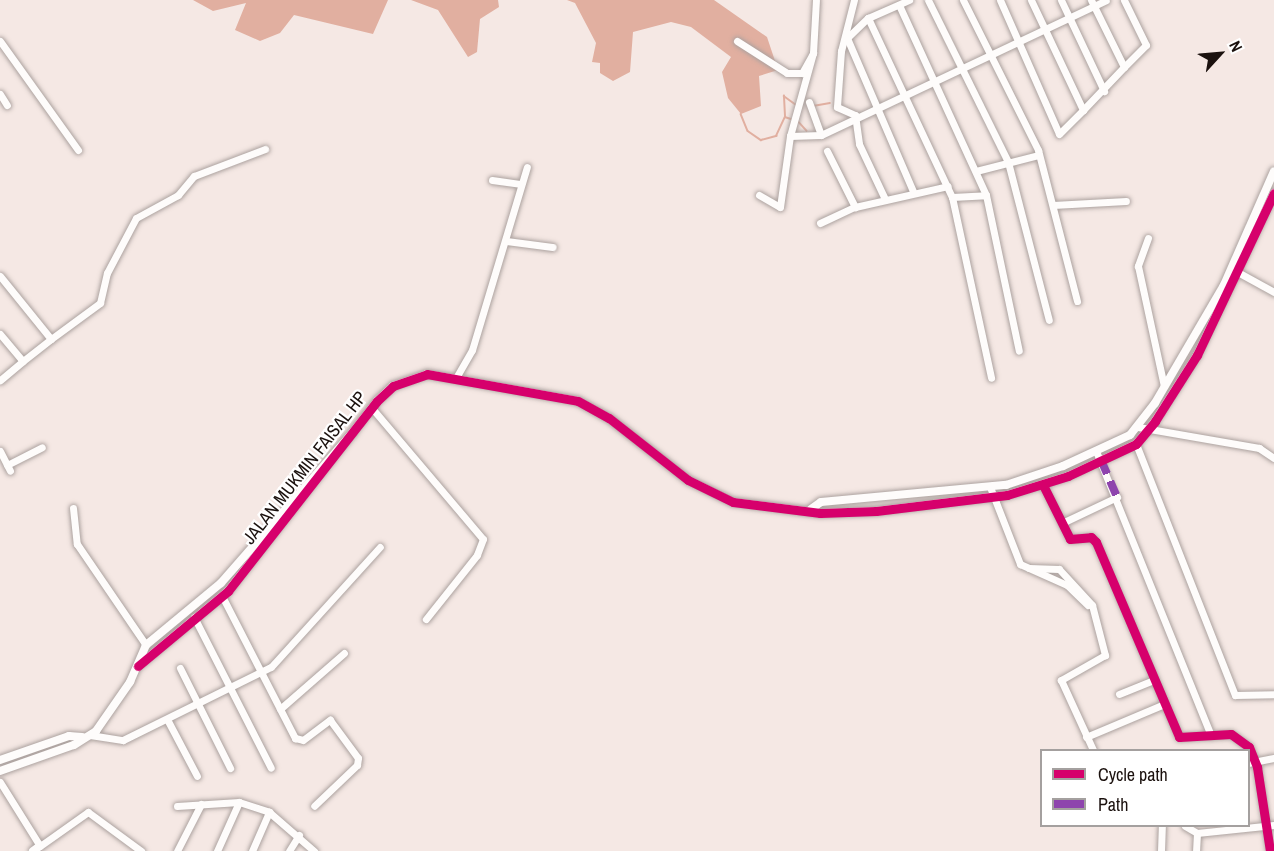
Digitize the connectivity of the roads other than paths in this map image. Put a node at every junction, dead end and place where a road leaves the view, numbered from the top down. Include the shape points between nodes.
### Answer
1 (816, 0) edge
2 (854, 0) edge
3 (909, 0) edge
4 (928, 0) edge
5 (963, 0) edge
6 (1000, 0) edge
7 (1031, 0) edge
8 (1061, 0) edge
9 (1107, 0) edge
10 (1124, 0) edge
11 (1092, 3) edge
12 (899, 4) junction
13 (868, 18) junction
14 (1071, 18) junction
15 (1047, 29) junction
16 (847, 38) junction
17 (738, 41) dead end
18 (1021, 41) junction
19 (0, 42) edge
20 (813, 53) junction
21 (991, 56) junction
22 (1124, 67) junction
23 (964, 69) junction
24 (936, 81) junction
25 (1104, 91) junction
26 (0, 94) edge
27 (907, 95) junction
28 (808, 102) dead end
29 (7, 105) dead end
30 (1083, 110) junction
31 (874, 111) junction
32 (855, 115) junction
33 (791, 133) junction
34 (821, 135) junction
35 (265, 149) dead end
36 (78, 150) dead end
37 (827, 151) dead end
38 (1039, 155) junction
39 (1008, 162) junction
40 (527, 167) dead end
41 (976, 171) junction
42 (1274, 171) edge
43 (492, 180) dead end
44 (520, 184) junction
45 (948, 186) junction
46 (913, 191) junction
47 (1274, 192) edge
48 (759, 195) dead end
49 (986, 195) junction
50 (952, 197) junction
51 (885, 199) junction
52 (1126, 201) dead end
53 (1053, 205) junction
54 (855, 207) junction
55 (820, 223) dead end
56 (1148, 238) dead end
57 (506, 242) junction
58 (553, 247) dead end
59 (1235, 270) junction
60 (0, 276) edge
61 (1274, 292) edge
62 (1077, 301) dead end
63 (1049, 320) dead end
64 (0, 334) edge
65 (51, 339) junction
66 (1019, 351) dead end
67 (23, 361) junction
68 (457, 376) junction
69 (992, 378) dead end
70 (0, 380) edge
71 (1164, 386) junction
72 (371, 407) junction
73 (1138, 427) junction
74 (354, 431) junction
75 (1147, 432) junction
76 (1136, 444) junction
77 (42, 447) dead end
78 (0, 451) edge
79 (1096, 451) junction
80 (1274, 458) edge
81 (1101, 460) junction
82 (1043, 484) junction
83 (990, 488) junction
84 (993, 497) junction
85 (1117, 497) junction
86 (73, 508) dead end
87 (811, 509) junction
88 (1062, 523) junction
89 (380, 547) dead end
90 (222, 596) junction
91 (194, 617) junction
92 (426, 619) dead end
93 (146, 645) junction
94 (344, 653) dead end
95 (138, 666) junction
96 (180, 668) dead end
97 (258, 671) junction
98 (1154, 680) junction
99 (228, 688) junction
100 (1119, 694) dead end
101 (1274, 694) edge
102 (1164, 704) junction
103 (199, 705) junction
104 (280, 709) junction
105 (168, 721) junction
106 (89, 734) junction
107 (1211, 736) junction
108 (1086, 737) junction
109 (1092, 749) edge
110 (1247, 749) edge
111 (1274, 758) edge
112 (0, 760) edge
113 (1252, 762) edge
114 (230, 768) dead end
115 (271, 768) dead end
116 (0, 771) edge
117 (197, 776) dead end
118 (0, 782) edge
119 (239, 802) junction
120 (201, 804) junction
121 (177, 806) dead end
122 (314, 806) dead end
123 (269, 812) junction
124 (1274, 825) edge
125 (1265, 826) junction
126 (1162, 827) edge
127 (1188, 827) edge
128 (1197, 833) junction
129 (298, 835) junction
130 (36, 849) edge
131 (141, 851) edge
132 (177, 851) edge
133 (217, 851) edge
134 (252, 851) edge
135 (289, 851) edge
136 (314, 851) edge
137 (1161, 851) edge
138 (1196, 851) edge
139 (1270, 851) edge

1 - 20 street
2 - 16 street
3 - 12 street
4 - 23 street
5 - 21 street
6 - 18 street
7 - 15 street
8 - 14 street
9 - 11 street
10 - 22 street via 1146,45
11 - 14 street
11 - 22 street
12 - 13 street
12 - 24 street
13 - 16 street
13 - 27 street
14 - 15 street
14 - 25 street
15 - 18 street
15 - 30 street
16 - 31 street
16 - 32 street via 837,107
17 - 20 street via 787,73 802,73
18 - 21 street
18 - 30 street via 1059,134
19 - 36 street
20 - 33 street
21 - 23 street
21 - 38 street
22 - 25 street
23 - 24 street
23 - 39 street
24 - 27 street
24 - 41 street
25 - 30 street
26 - 29 street
27 - 31 street
27 - 45 street
28 - 34 street
31 - 32 street
31 - 46 street
32 - 34 street
32 - 51 street via 859,144
33 - 34 street
33 - 48 street via 780,207
35 - 65 street via 194,176 178,195 136,218 106,273 100,303
37 - 54 street
38 - 39 street
38 - 53 street
39 - 41 street
39 - 63 street
40 - 44 street
41 - 49 street
42 - 59 street, JALAN MUKMIN FAISAL HP
43 - 44 street
44 - 57 street
45 - 46 street
45 - 50 street
46 - 51 street
47 - 59 street, JALAN MUKMIN FAISAL HP
49 - 50 street
49 - 66 street
50 - 69 street
51 - 54 street
52 - 53 street
53 - 62 street
54 - 55 street
56 - 71 street via 1138,266
57 - 58 street
57 - 68 street via 472,350
59 - 61 street
59 - 71 street, JALAN MUKMIN FAISAL HP
59 - 75 street, JALAN MUKMIN FAISAL HP via 1197,355
60 - 65 street
64 - 67 street
65 - 67 street
67 - 70 street
68 - 72 street, JALAN MUKMIN FAISAL HP via 427,374 403,381
68 - 87 street, JALAN MUKMIN FAISAL HP via 578,401 609,418 688,480 733,502
71 - 73 street, JALAN MUKMIN FAISAL HP
72 - 74 street, JALAN MUKMIN FAISAL HP
72 - 92 street via 483,539 477,555
73 - 75 street
73 - 79 street, JALAN MUKMIN FAISAL HP
74 - 90 street, JALAN MUKMIN FAISAL HP
74 - 93 street, JALAN MUKMIN FAISAL HP via 221,583
75 - 76 street, JALAN MUKMIN FAISAL HP
75 - 80 street via 1259,448
76 - 81 street, JALAN MUKMIN FAISAL HP
76 - 101 street via 1235,695
77 - 78 street via 9,468
79 - 81 street
79 - 83 street, JALAN MUKMIN FAISAL HP
81 - 82 street, JALAN MUKMIN FAISAL HP
81 - 85 street
82 - 84 street, JALAN MUKMIN FAISAL HP
82 - 88 street
83 - 84 street
83 - 87 street, JALAN MUKMIN FAISAL HP via 821,502
84 - 87 street, JALAN MUKMIN FAISAL HP via 876,511 820,513
84 - 108 street via 1018,559 1029,567 1048,565 1071,578 1094,614 1105,655 1061,680
85 - 88 street
85 - 107 street
86 - 93 street via 75,540
88 - 98 street via 1070,539 1091,537 1096,542
89 - 97 street via 276,663
90 - 91 street, JALAN MUKMIN FAISAL HP
90 - 97 street
91 - 95 street, JALAN MUKMIN FAISAL HP
91 - 99 street
93 - 95 street, JALAN MUKMIN FAISAL HP
94 - 104 street
95 - 106 street, JALAN MUKMIN FAISAL HP
96 - 103 street
97 - 99 street
97 - 104 street
98 - 100 street
98 - 102 street
99 - 103 street
99 - 115 street
102 - 107 street via 1182,739
102 - 108 street
103 - 105 street
103 - 114 street
104 - 122 street via 300,741 326,721 335,723 358,758 357,765
105 - 106 street via 115,743
105 - 117 street
106 - 112 street via 69,736
106 - 116 street
107 - 110 street via 1243,740
108 - 109 street
111 - 113 street
113 - 125 street
118 - 130 street
119 - 120 street
119 - 123 street
119 - 133 street
120 - 121 street
120 - 132 street
123 - 129 street
123 - 134 street
124 - 125 street
125 - 128 street
125 - 139 street
126 - 137 street
127 - 128 street
128 - 138 street
129 - 135 street
129 - 136 street
130 - 131 street via 88,812

